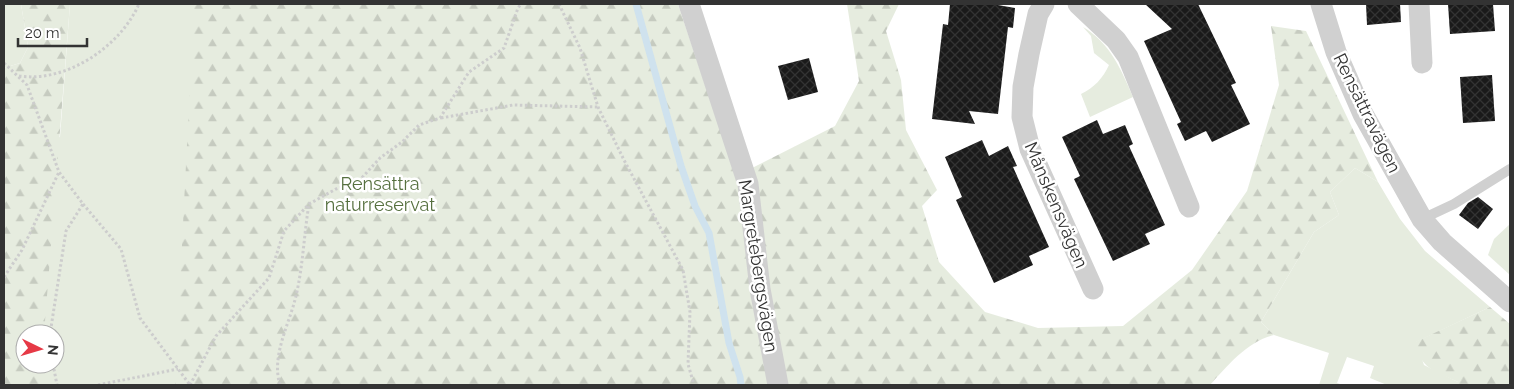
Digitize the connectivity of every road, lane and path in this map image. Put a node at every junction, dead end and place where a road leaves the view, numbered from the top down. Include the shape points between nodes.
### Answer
1 (139, 4) edge
2 (521, 4) edge
3 (559, 4) edge
4 (689, 4) edge
5 (1044, 4) edge
6 (1078, 4) edge
7 (1321, 4) edge
8 (1419, 4) edge
9 (4, 63) edge
10 (1422, 63) dead end
11 (18, 76) junction
12 (598, 107) junction
13 (440, 118) junction
14 (1510, 169) edge
15 (59, 172) junction
16 (83, 204) junction
17 (309, 204) junction
18 (1189, 207) dead end
19 (1422, 219) junction
20 (4, 277) edge
21 (1092, 290) dead end
22 (1510, 302) edge
23 (52, 324) edge
24 (178, 369) junction
25 (98, 385) edge
26 (190, 385) edge
27 (280, 385) edge
28 (694, 385) edge
29 (778, 385) edge

1 - 11 path via 133,17 116,37 75,68 30,78
2 - 13 path via 504,48 469,72
3 - 12 path via 580,48
4 - 29 street, Margretebergsvägen via 748,184 760,288
5 - 21 street, Månskensvägen via 1038,14 1029,54 1022,117 1030,149
6 - 18 street via 1116,40 1128,57
7 - 19 street, Rensättravägen via 1336,52 1363,114
8 - 10 street
9 - 11 path
11 - 15 path via 27,84
12 - 13 path via 513,105
12 - 28 path via 684,270 690,312 688,364
13 - 17 path via 419,125 380,158 358,182 336,189
14 - 19 lane via 1454,204
15 - 16 path
15 - 20 path via 22,250
16 - 23 path via 66,231
16 - 24 path via 121,249 140,318
17 - 26 path via 284,231 268,278 216,336
17 - 27 path via 296,295 279,352 277,374
19 - 22 street, Rensättravägen via 1442,242
24 - 25 path
24 - 26 path

